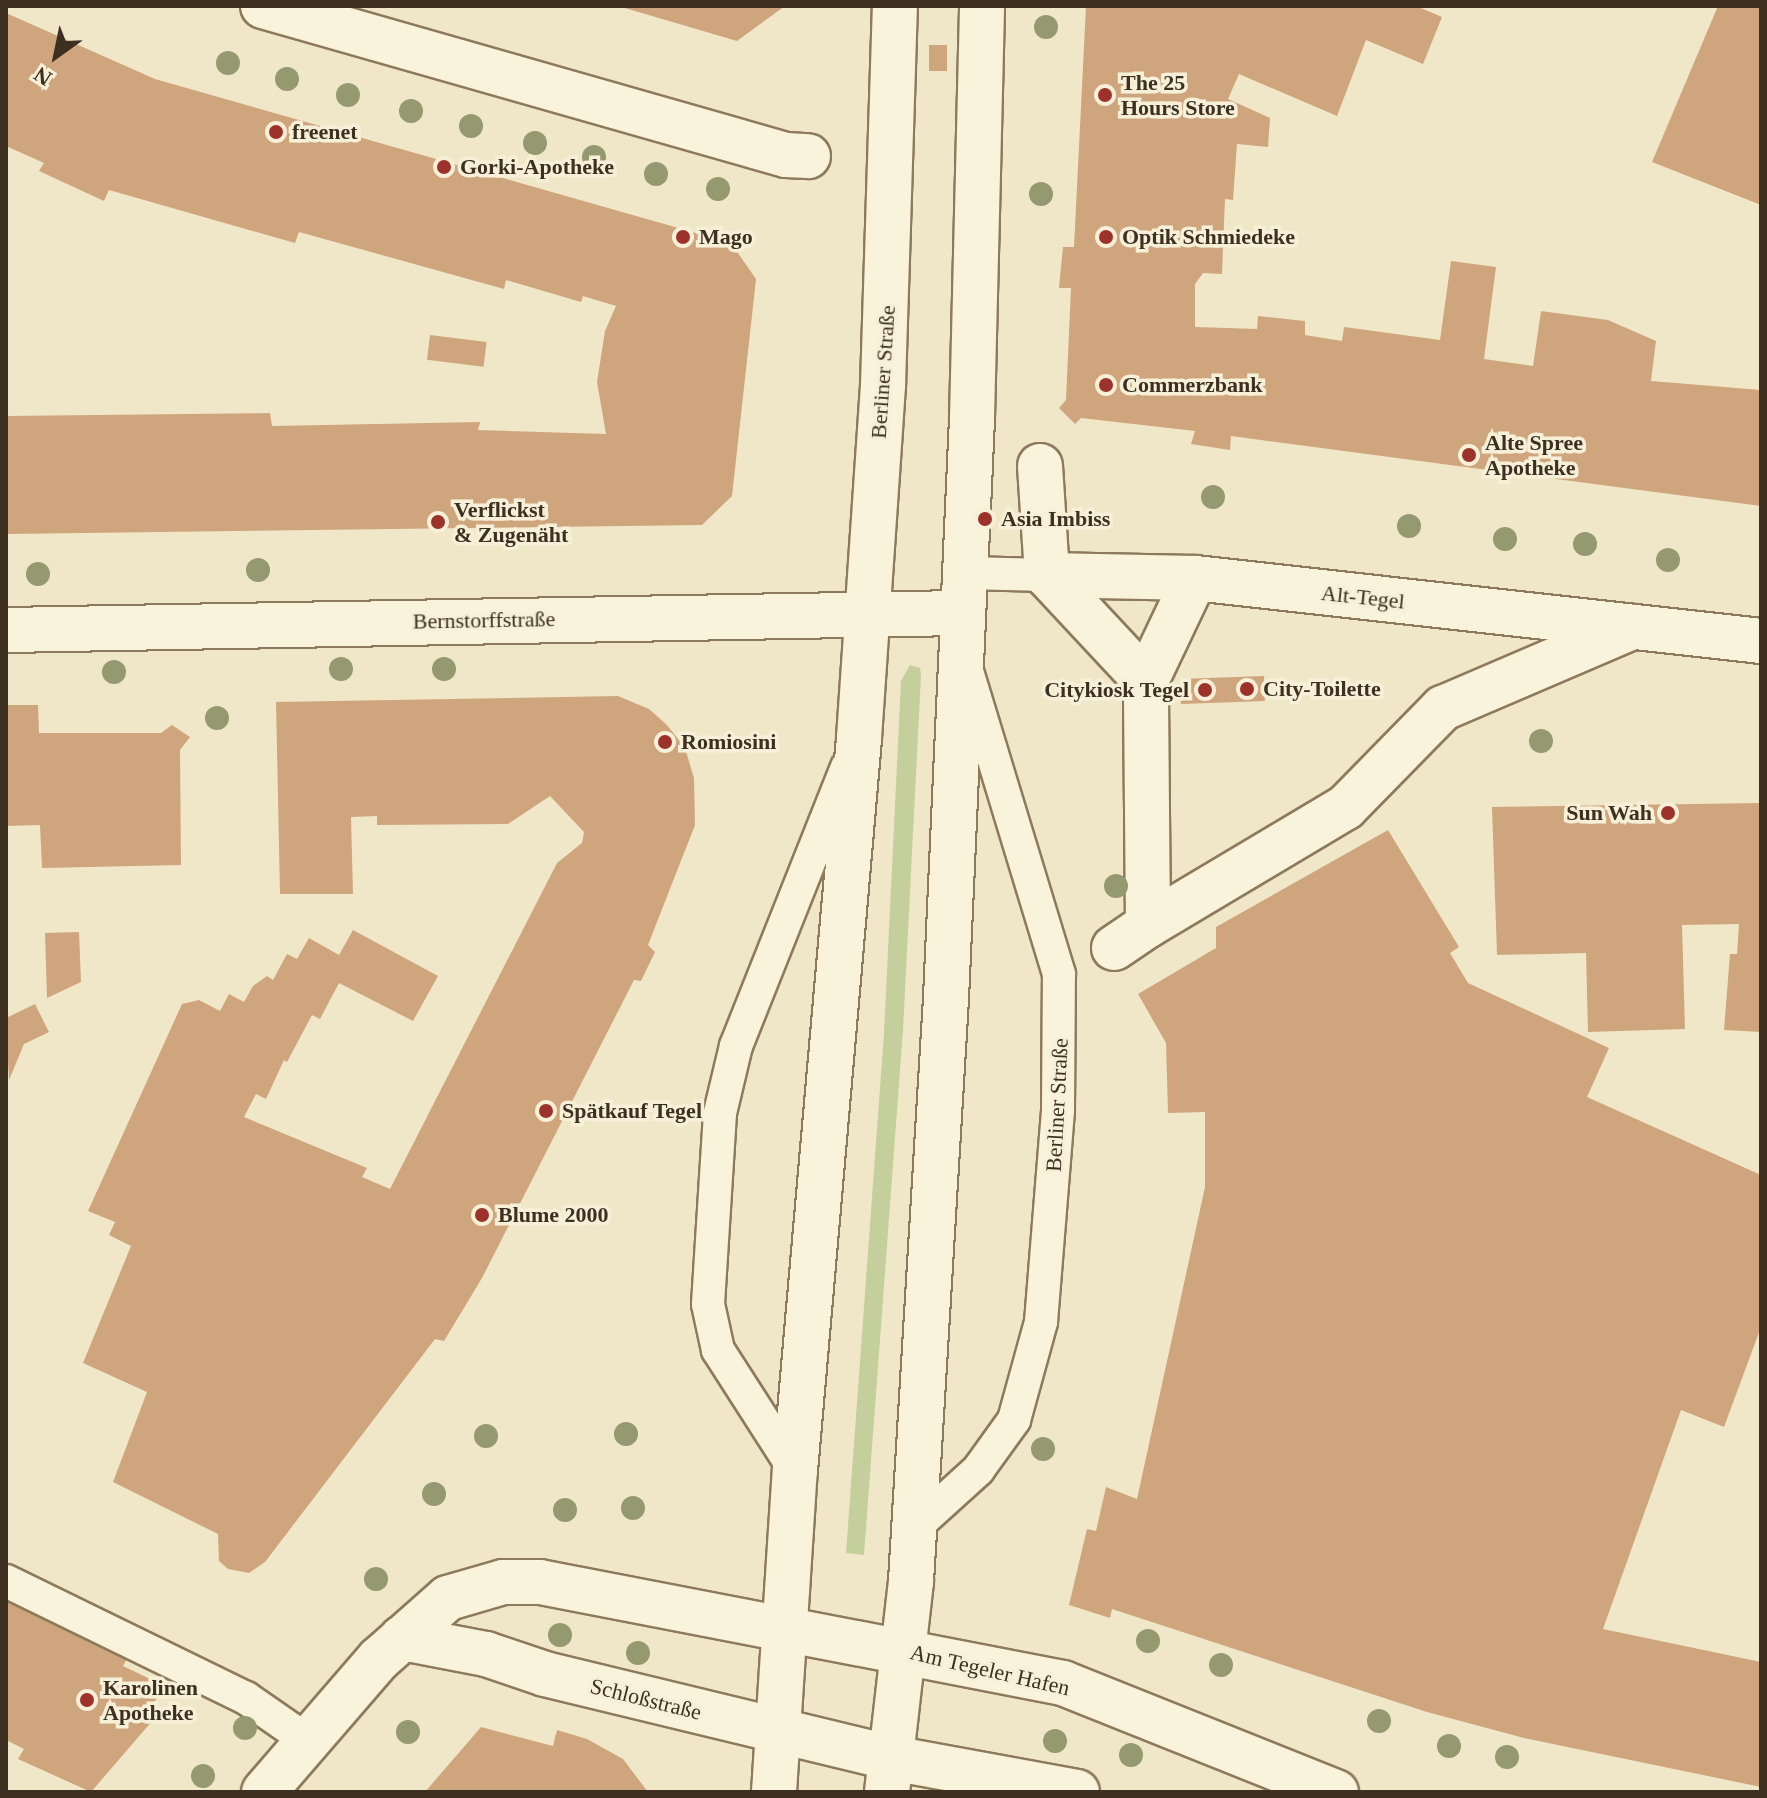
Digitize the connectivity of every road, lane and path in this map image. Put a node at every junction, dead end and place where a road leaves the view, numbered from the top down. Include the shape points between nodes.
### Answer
1 (263, 6) edge
2 (895, 6) edge
3 (982, 6) edge
4 (808, 156) dead end
5 (1040, 466) dead end
6 (1047, 575) junction
7 (1195, 578) junction
8 (868, 612) junction
9 (962, 612) junction
10 (1633, 627) junction
11 (6, 630) edge
12 (1761, 641) edge
13 (1146, 681) junction
14 (859, 738) junction
15 (795, 1470) junction
16 (913, 1529) junction
17 (6, 1581) edge
18 (786, 1627) junction
19 (402, 1638) junction
20 (905, 1650) junction
21 (779, 1731) junction
22 (308, 1741) junction
23 (889, 1775) edge
24 (1314, 1791) edge
25 (264, 1792) edge
26 (774, 1792) edge
27 (1077, 1792) edge

1 - 4 main road via 786,155
2 - 8 main road, Berliner Straße via 888,308
3 - 9 main road, Berliner Straße
5 - 6 main road
6 - 7 main road, Alt-Tegel
6 - 9 lane, Alt-Tegel
6 - 13 main road
7 - 10 main road, Alt-Tegel
7 - 13 main road
8 - 9 main road, Bernstorffstraße
8 - 11 main road, Bernstorffstraße
8 - 14 main road, Berliner Straße
9 - 16 main road, Berliner Straße
9 - 16 lane, Berliner Straße via 1059,974 1058,1110 1041,1322 1014,1420 978,1470
10 - 12 main road, Alt-Tegel
10 - 13 main road via 1443,708 1346,807 1131,936
14 - 15 main road, Berliner Straße
14 - 15 lane, Berliner Straße via 736,1046 720,1113 708,1304 718,1350
15 - 18 main road, Berliner Straße
16 - 20 main road, Berliner Straße
17 - 22 lane via 246,1698
18 - 19 main road via 540,1582 503,1582 448,1598
18 - 20 main road, Am Tegeler Hafen
18 - 21 main road, Berliner Straße
19 - 21 main road, Schloßstraße via 486,1654 545,1674
19 - 22 main road
20 - 23 main road, Berliner Straße
20 - 24 main road, Am Tegeler Hafen via 1063,1683
21 - 23 main road, Schloßstraße
21 - 26 main road, Berliner Straße
22 - 25 main road
23 - 27 main road

